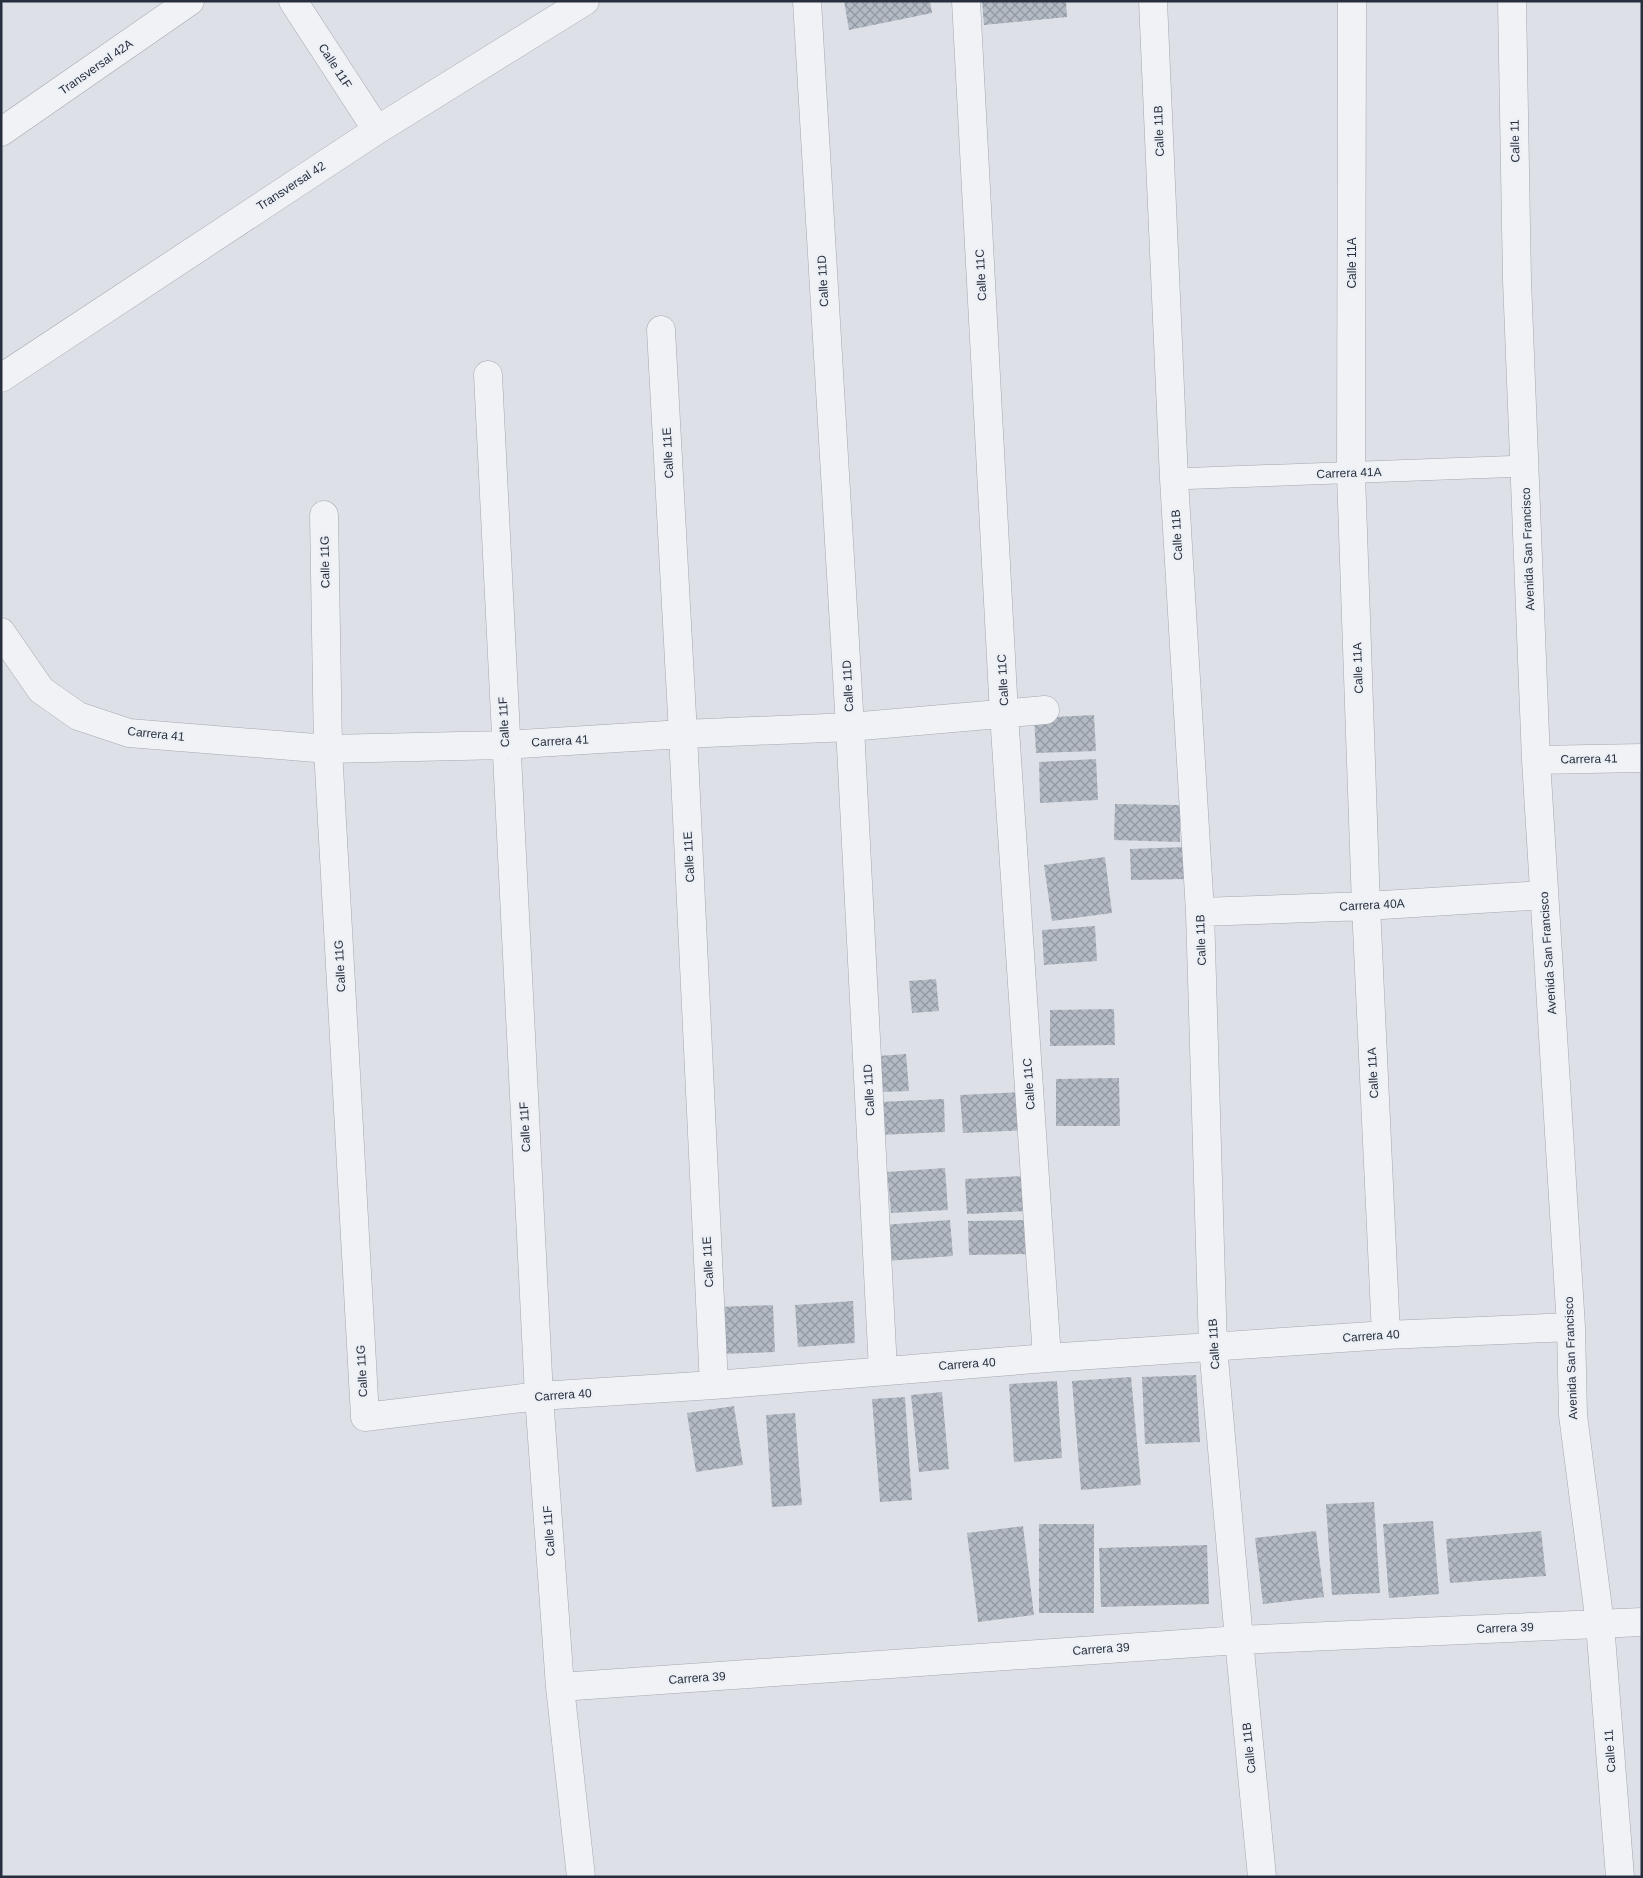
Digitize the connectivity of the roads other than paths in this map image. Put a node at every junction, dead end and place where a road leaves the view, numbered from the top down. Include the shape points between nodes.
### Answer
1 (190, 1) edge
2 (293, 1) edge
3 (585, 1) edge
4 (807, 1) edge
5 (966, 1) edge
6 (1153, 1) edge
7 (1352, 1) edge
8 (1512, 1) edge
9 (377, 130) junction
10 (1, 132) edge
11 (1517, 280) joint
12 (661, 330) dead end
13 (488, 375) dead end
14 (1, 378) edge
15 (1525, 466) junction
16 (1352, 474) junction
17 (1174, 479) junction
18 (324, 515) dead end
19 (1, 632) edge
20 (1045, 710) dead end
21 (1004, 714) junction
22 (850, 727) junction
23 (683, 734) junction
24 (506, 745) junction
25 (328, 749) junction
26 (1642, 758) edge
27 (1536, 760) junction
28 (1544, 895) junction
29 (1366, 906) junction
30 (1200, 912) junction
31 (1571, 1327) junction
32 (1386, 1335) junction
33 (1213, 1347) junction
34 (1047, 1358) junction
35 (883, 1370) junction
36 (714, 1385) junction
37 (538, 1396) junction
38 (364, 1417) joint
39 (1642, 1622) edge
40 (1600, 1624) junction
41 (1239, 1640) junction
42 (560, 1687) junction
43 (582, 1877) edge
44 (1262, 1877) edge
45 (1620, 1877) edge

1 - 10 street, Transversal 42A
2 - 9 street, Calle 11F
3 - 9 street, Transversal 42
4 - 22 street, Calle 11D
5 - 21 street, Calle 11C
6 - 17 street, Calle 11B
7 - 16 street, Calle 11A
8 - 11 street, Calle 11
9 - 14 street, Transversal 42
11 - 15 street, Avenida San Francisco
12 - 23 street, Calle 11E
13 - 24 street, Calle 11F
15 - 16 lane, Carrera 41A
15 - 27 street, Avenida San Francisco
16 - 17 lane, Carrera 41A
16 - 29 street, Calle 11A
17 - 30 street, Calle 11B
18 - 25 street, Calle 11G
19 - 25 street, Carrera 41 via 41,690 78,716 129,733
20 - 21 street, Carrera 41
21 - 22 street, Carrera 41
21 - 34 street, Calle 11C
22 - 23 street, Carrera 41
22 - 35 street, Calle 11D
23 - 24 street, Carrera 41
23 - 36 street, Calle 11E
24 - 25 street, Carrera 41
24 - 37 street, Calle 11F
25 - 38 street, Calle 11G
26 - 27 street, Carrera 41
27 - 28 street, Avenida San Francisco
28 - 29 street, Carrera 40A
28 - 31 street, Avenida San Francisco
29 - 30 street, Carrera 40A
29 - 32 street, Calle 11A
30 - 33 street, Calle 11B
31 - 32 street, Carrera 40
31 - 40 street, Avenida San Francisco via 1573,1415
32 - 33 street, Carrera 40
33 - 34 street, Carrera 40
33 - 41 street, Calle 11B
34 - 35 street, Carrera 40
35 - 36 street, Carrera 40
36 - 37 street, Carrera 40
37 - 38 street, Carrera 40
37 - 42 street, Calle 11F
39 - 40 street, Carrera 39
40 - 41 street, Carrera 39
40 - 45 street, Calle 11
41 - 42 street, Carrera 39
41 - 44 street, Calle 11B
42 - 43 street, Calle 11F

